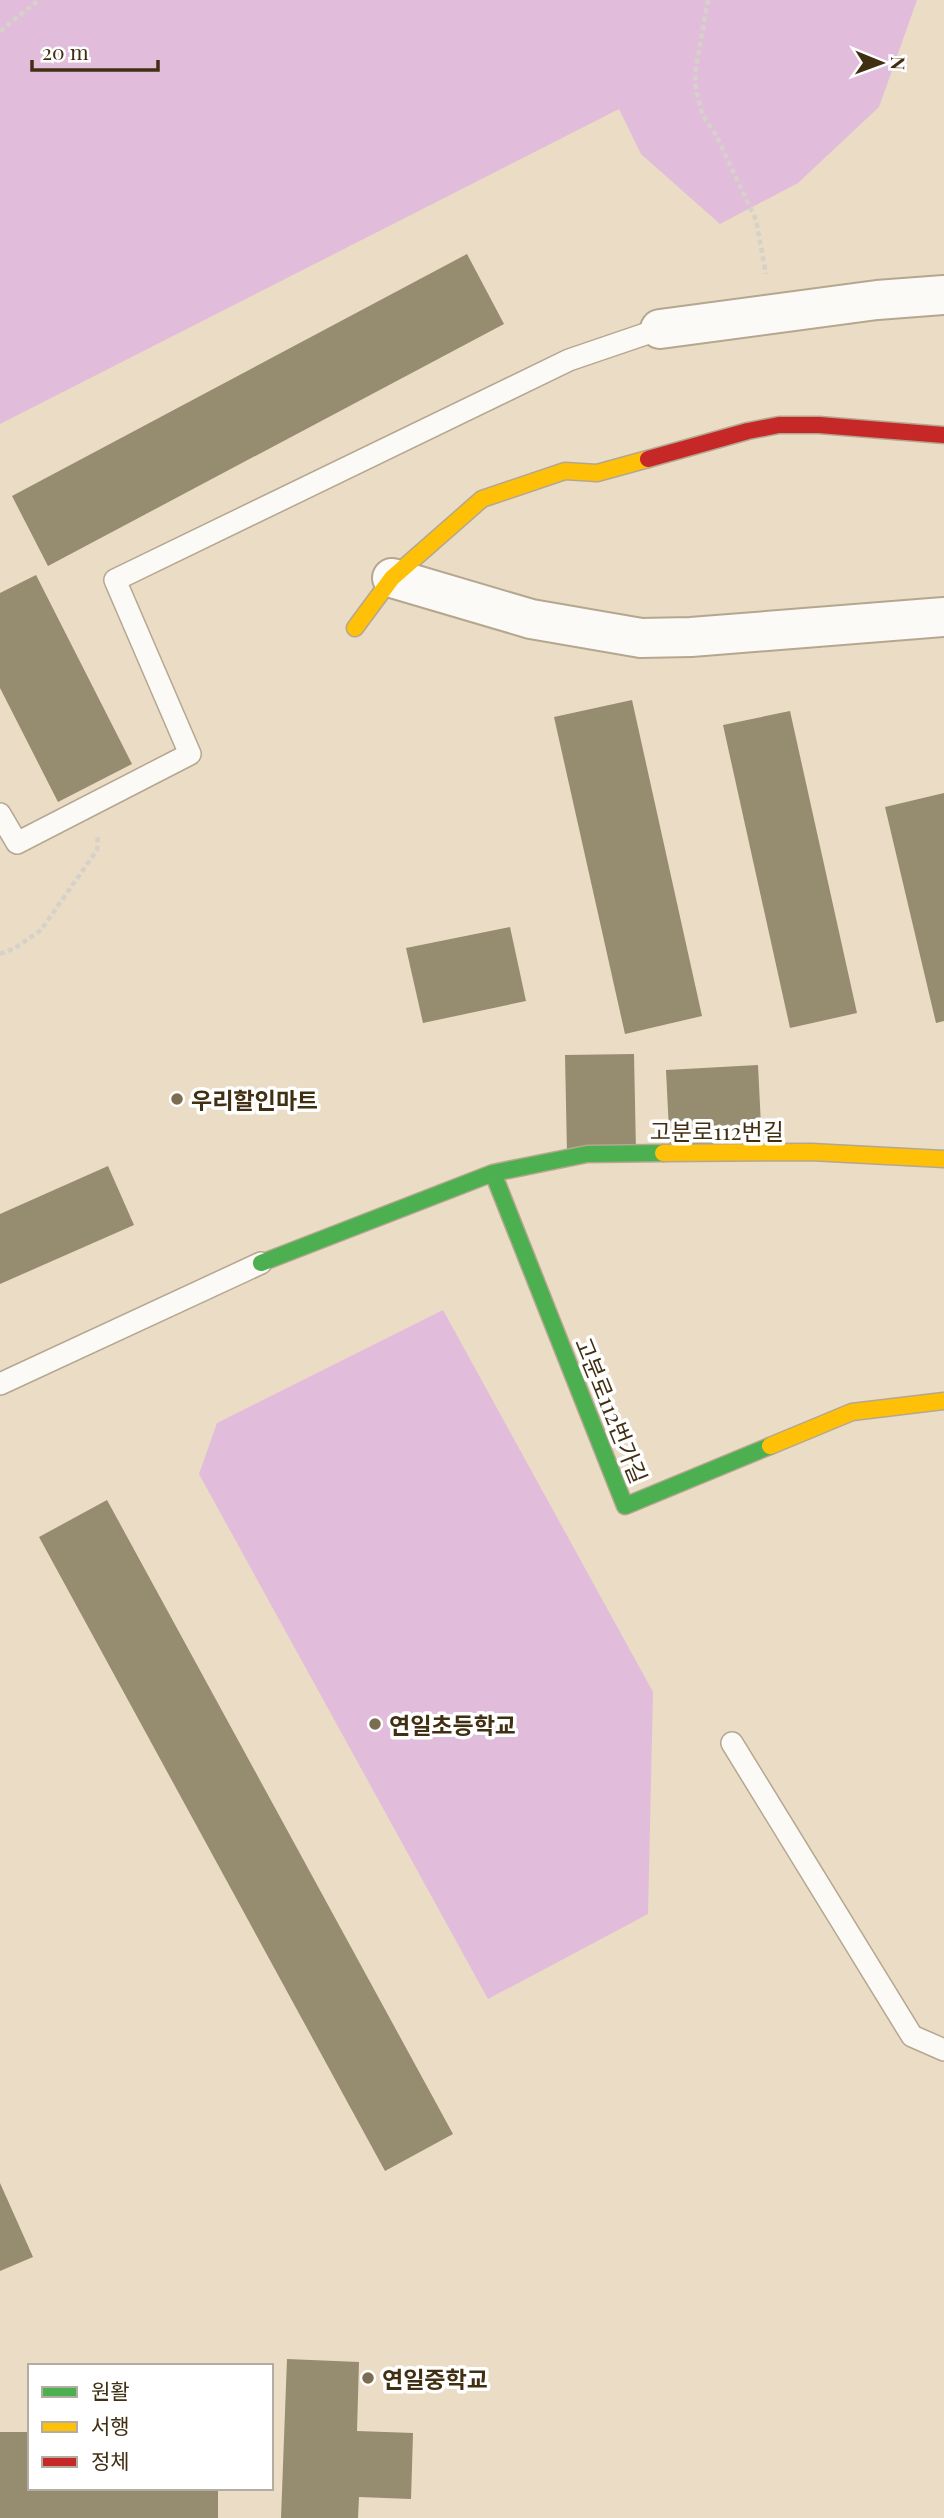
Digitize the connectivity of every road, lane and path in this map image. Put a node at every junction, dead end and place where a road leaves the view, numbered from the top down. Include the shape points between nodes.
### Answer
1 (39, 0) edge
2 (708, 0) edge
3 (0, 31) edge
4 (944, 295) edge
5 (771, 314) junction
6 (660, 329) joint
7 (944, 435) edge
8 (392, 578) junction
9 (944, 617) edge
10 (355, 628) dead end
11 (100, 800) junction
12 (0, 814) edge
13 (0, 954) edge
14 (944, 1159) edge
15 (493, 1173) junction
16 (261, 1263) joint
17 (0, 1384) edge
18 (944, 1401) edge
19 (732, 1743) dead end
20 (944, 2050) edge

1 - 3 path
2 - 5 path via 696,90 703,116 755,220
4 - 5 street
5 - 6 street
6 - 11 lane via 569,360 116,580 190,754
7 - 8 street via 779,425 597,474 565,471 482,499
8 - 9 street via 531,619 641,638
8 - 10 street
11 - 12 lane via 17,843
11 - 13 path via 97,850 41,930
14 - 15 street, 고분로112번길 via 811,1152 587,1154
15 - 16 street, 고분로112번길
15 - 18 street, 고분로112번가길 via 625,1506 852,1412
16 - 17 lane
19 - 20 lane via 912,2036

